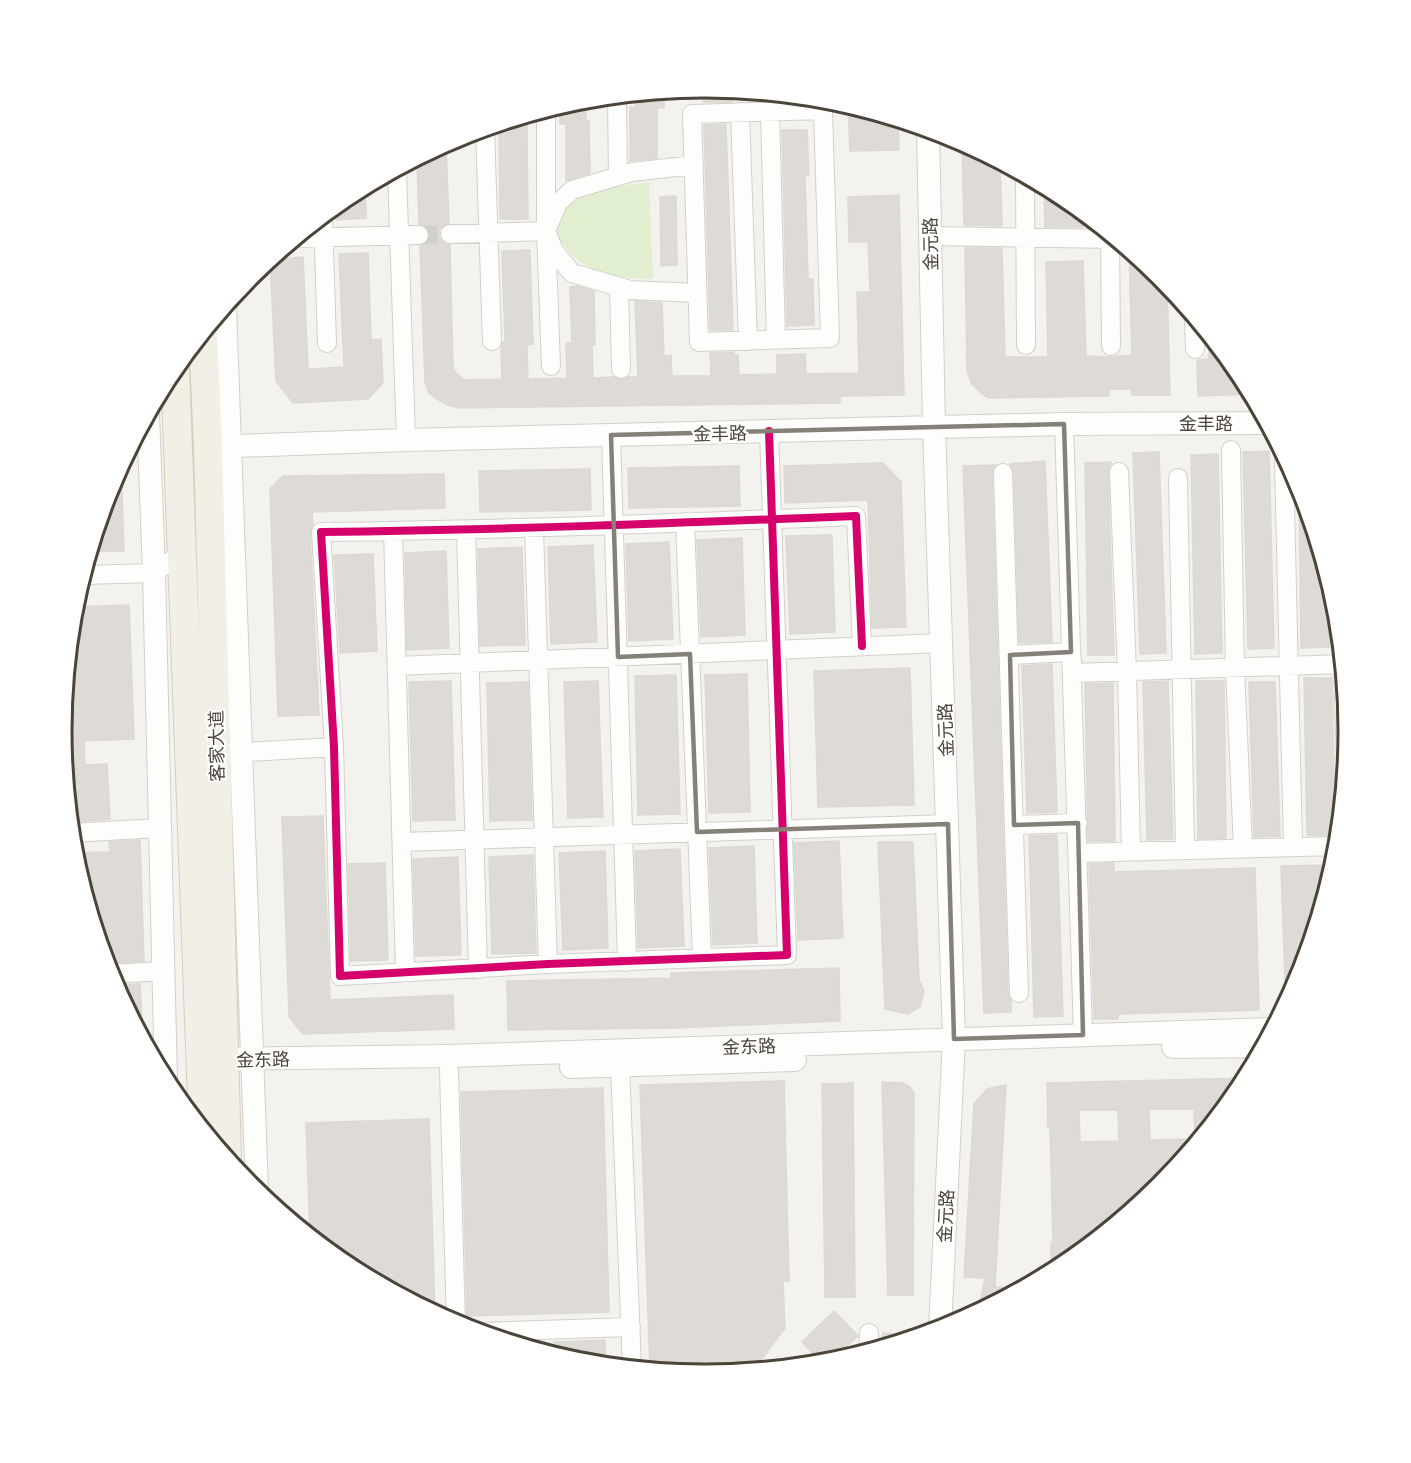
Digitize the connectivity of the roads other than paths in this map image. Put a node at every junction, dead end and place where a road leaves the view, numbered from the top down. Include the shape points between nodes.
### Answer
1 (617, 104) edge
2 (770, 111) junction
3 (740, 112) junction
4 (546, 119) edge
5 (484, 138) edge
6 (928, 139) edge
7 (694, 165) junction
8 (618, 176) junction
9 (397, 178) edge
10 (1025, 185) edge
11 (324, 227) edge
12 (546, 231) junction
13 (450, 234) tunnel mouth
14 (488, 234) junction
15 (399, 235) junction
16 (420, 235) tunnel mouth
17 (930, 236) junction
18 (324, 237) junction
19 (310, 238) edge
20 (1026, 238) junction
21 (1102, 238) edge
22 (1112, 246) edge
23 (619, 287) junction
24 (697, 293) junction
25 (224, 320) edge
26 (1194, 329) edge
27 (492, 340) dead end
28 (776, 340) junction
29 (748, 341) junction
30 (327, 343) dead end
31 (204, 344) edge
32 (1026, 345) dead end
33 (1111, 346) dead end
34 (1195, 349) dead end
35 (551, 366) dead end
36 (621, 369) dead end
37 (176, 385) edge
38 (1258, 423) edge
39 (1064, 424) junction
40 (934, 427) junction
41 (149, 430) edge
42 (769, 431) junction
43 (612, 435) junction
44 (406, 440) junction
45 (219, 446) junction
46 (1231, 450) dead end
47 (1119, 472) dead end
48 (1003, 473) dead end
49 (1284, 474) edge
50 (1178, 478) dead end
51 (772, 519) junction
52 (685, 522) junction
53 (614, 525) junction
54 (534, 529) junction
55 (466, 530) junction
56 (393, 531) junction
57 (183, 552) junction
58 (154, 573) junction
59 (92, 575) edge
60 (942, 643) junction
61 (862, 646) junction
62 (777, 650) junction
63 (1071, 652) junction
64 (690, 654) junction
65 (1010, 656) junction
66 (618, 657) junction
67 (538, 660) junction
68 (470, 663) junction
69 (1335, 664) edge
70 (397, 666) junction
71 (1287, 666) junction
72 (1235, 668) junction
73 (1182, 669) junction
74 (1127, 672) junction
75 (1073, 673) junction
76 (334, 747) junction
77 (228, 754) junction
78 (1078, 823) junction
79 (948, 824) junction
80 (1014, 825) junction
81 (159, 828) junction
82 (783, 829) junction
83 (697, 832) junction
84 (80, 833) edge
85 (623, 835) junction
86 (544, 837) junction
87 (475, 840) junction
88 (402, 842) junction
89 (1329, 846) edge
90 (1293, 847) junction
91 (1243, 848) junction
92 (1185, 849) junction
93 (1131, 851) junction
94 (1078, 853) junction
95 (702, 958) junction
96 (627, 962) junction
97 (548, 964) junction
98 (478, 969) junction
99 (163, 971) junction
100 (405, 972) junction
101 (120, 973) edge
102 (1020, 993) dead end
103 (1264, 1029) edge
104 (1083, 1035) junction
105 (1255, 1046) edge
106 (954, 1047) junction
107 (165, 1061) edge
108 (238, 1066) junction
109 (620, 1066) junction
110 (449, 1070) junction
111 (203, 1116) edge
112 (228, 1148) edge
113 (254, 1175) edge
114 (456, 1314) edge
115 (941, 1320) edge
116 (631, 1327) junction
117 (503, 1331) edge
118 (869, 1333) dead end
119 (868, 1343) edge
120 (632, 1361) edge

1 - 8 street
2 - 3 street
2 - 28 street
2 - 28 street via 823,110 830,338
3 - 7 street via 692,114
3 - 29 street
4 - 12 street
5 - 14 street
6 - 17 street, 金元路
7 - 8 street
7 - 24 street
8 - 12 street via 572,190 558,203
9 - 15 street
10 - 20 street
11 - 18 street
12 - 14 street
12 - 23 street via 554,251 572,273
12 - 35 street
13 - 14 street
14 - 27 street
15 - 16 street
15 - 18 street
15 - 44 street
17 - 20 street
17 - 40 street, 金元路
18 - 19 street
18 - 30 street
20 - 21 street
20 - 32 street
22 - 33 street
23 - 24 street
23 - 36 street
24 - 29 street via 699,342
25 - 45 street
26 - 34 street
28 - 29 street
31 - 45 main road, 客家大道
37 - 57 main road, 客家大道
38 - 39 street, 金丰路
39 - 40 street, 金丰路
39 - 63 street
40 - 42 street, 金丰路
40 - 60 street, 金元路
41 - 58 street
42 - 43 street, 金丰路
42 - 51 street
43 - 44 street, 金丰路
43 - 53 street
44 - 45 street, 金丰路
45 - 77 main road, 客家大道
46 - 72 street
47 - 74 street
48 - 65 street
49 - 71 street
50 - 73 street
51 - 52 street
51 - 61 street via 856,516
51 - 62 street
52 - 53 street
52 - 64 street
53 - 54 street
53 - 66 street
54 - 55 street
54 - 67 street
55 - 56 street
55 - 68 street
56 - 70 street
56 - 76 street via 321,532
57 - 58 street
57 - 111 main road, 客家大道
58 - 59 street
58 - 81 street
60 - 61 street
60 - 79 street, 金元路
61 - 62 street
62 - 64 street
62 - 82 street
63 - 65 street
63 - 75 street
64 - 66 street
64 - 83 street
65 - 80 street
66 - 67 street
66 - 85 street
67 - 68 street
67 - 86 street
68 - 70 street
68 - 87 street
69 - 71 street
70 - 88 street
71 - 72 street
71 - 90 street
72 - 73 street
72 - 91 street
73 - 74 street
73 - 92 street
74 - 75 street
74 - 93 street
75 - 78 street
76 - 77 street
76 - 100 street via 340,976
77 - 108 main road, 客家大道
78 - 80 street
78 - 94 street
79 - 82 street
79 - 106 street, 金元路
80 - 102 street
81 - 84 street
81 - 99 street
82 - 83 street
82 - 95 street via 787,954
83 - 85 street
83 - 95 street
85 - 86 street
85 - 96 street
86 - 87 street
86 - 97 street
87 - 88 street
87 - 98 street
88 - 100 street
89 - 90 street
90 - 91 street
91 - 92 street
92 - 93 street
93 - 94 street
94 - 104 street
95 - 96 street
96 - 97 street
97 - 98 street
98 - 100 street
99 - 101 street
99 - 107 street
103 - 104 street, 金东路
104 - 106 street, 金东路
105 - 106 street, 金东路
106 - 108 street, 金东路 via 460,1056
106 - 109 street, 金东路
106 - 115 street, 金元路
108 - 110 street, 金东路
108 - 112 main road, 客家大道
108 - 113 street
109 - 110 street, 金东路
109 - 116 street
110 - 114 street
116 - 117 street
116 - 120 street
118 - 119 street

